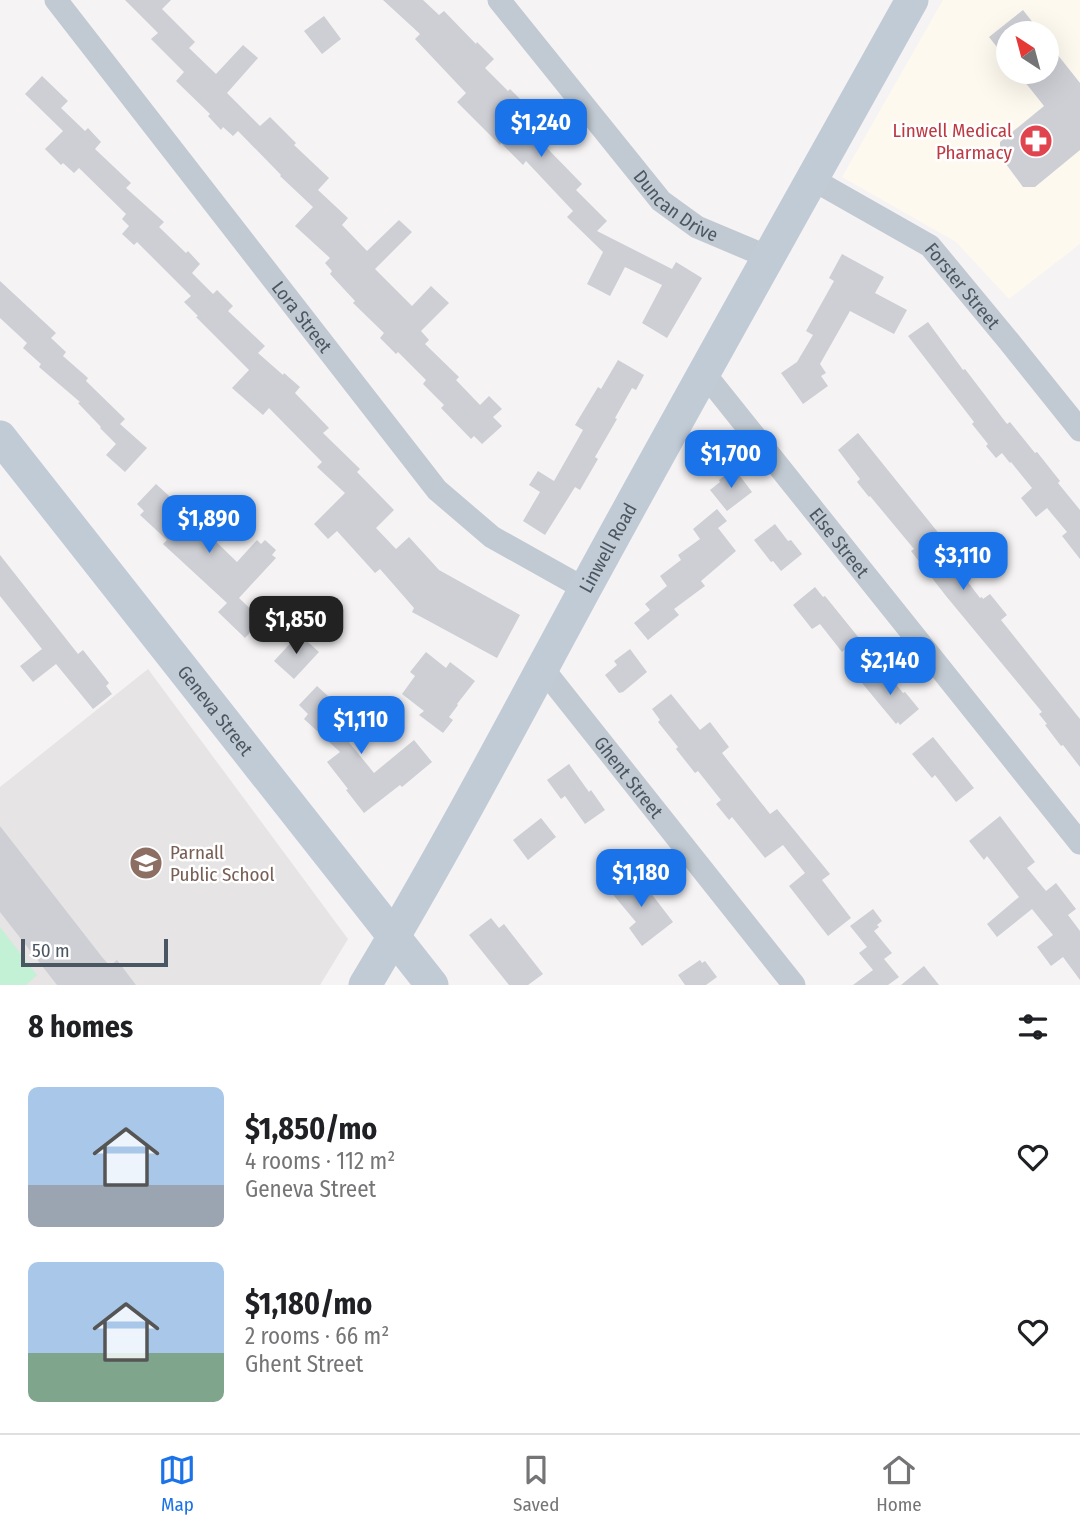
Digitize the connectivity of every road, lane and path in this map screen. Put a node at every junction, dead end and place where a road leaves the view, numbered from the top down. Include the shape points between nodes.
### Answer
1 (56, 0) edge
2 (499, 0) edge
3 (912, 0) edge
4 (812, 179) junction
5 (768, 257) junction
6 (704, 373) junction
7 (1080, 430) edge
8 (0, 437) edge
9 (585, 589) junction
10 (543, 669) junction
11 (1080, 843) edge
12 (394, 936) junction
13 (365, 985) edge
14 (432, 985) edge
15 (794, 985) edge

1 - 9 street, Lora Street via 438,490 492,537
2 - 5 street, Duncan Drive via 661,201 697,227
3 - 4 main road, Linwell Road
4 - 5 main road, Linwell Road
4 - 7 street, Forster Street via 930,246
5 - 6 main road, Linwell Road
6 - 9 main road, Linwell Road
6 - 11 street, Else Street
8 - 12 main road, Geneva Street
9 - 10 main road, Linwell Road
10 - 12 main road, Linwell Road
10 - 15 street, Ghent Street
12 - 13 main road, Linwell Road
12 - 14 main road, Geneva Street

